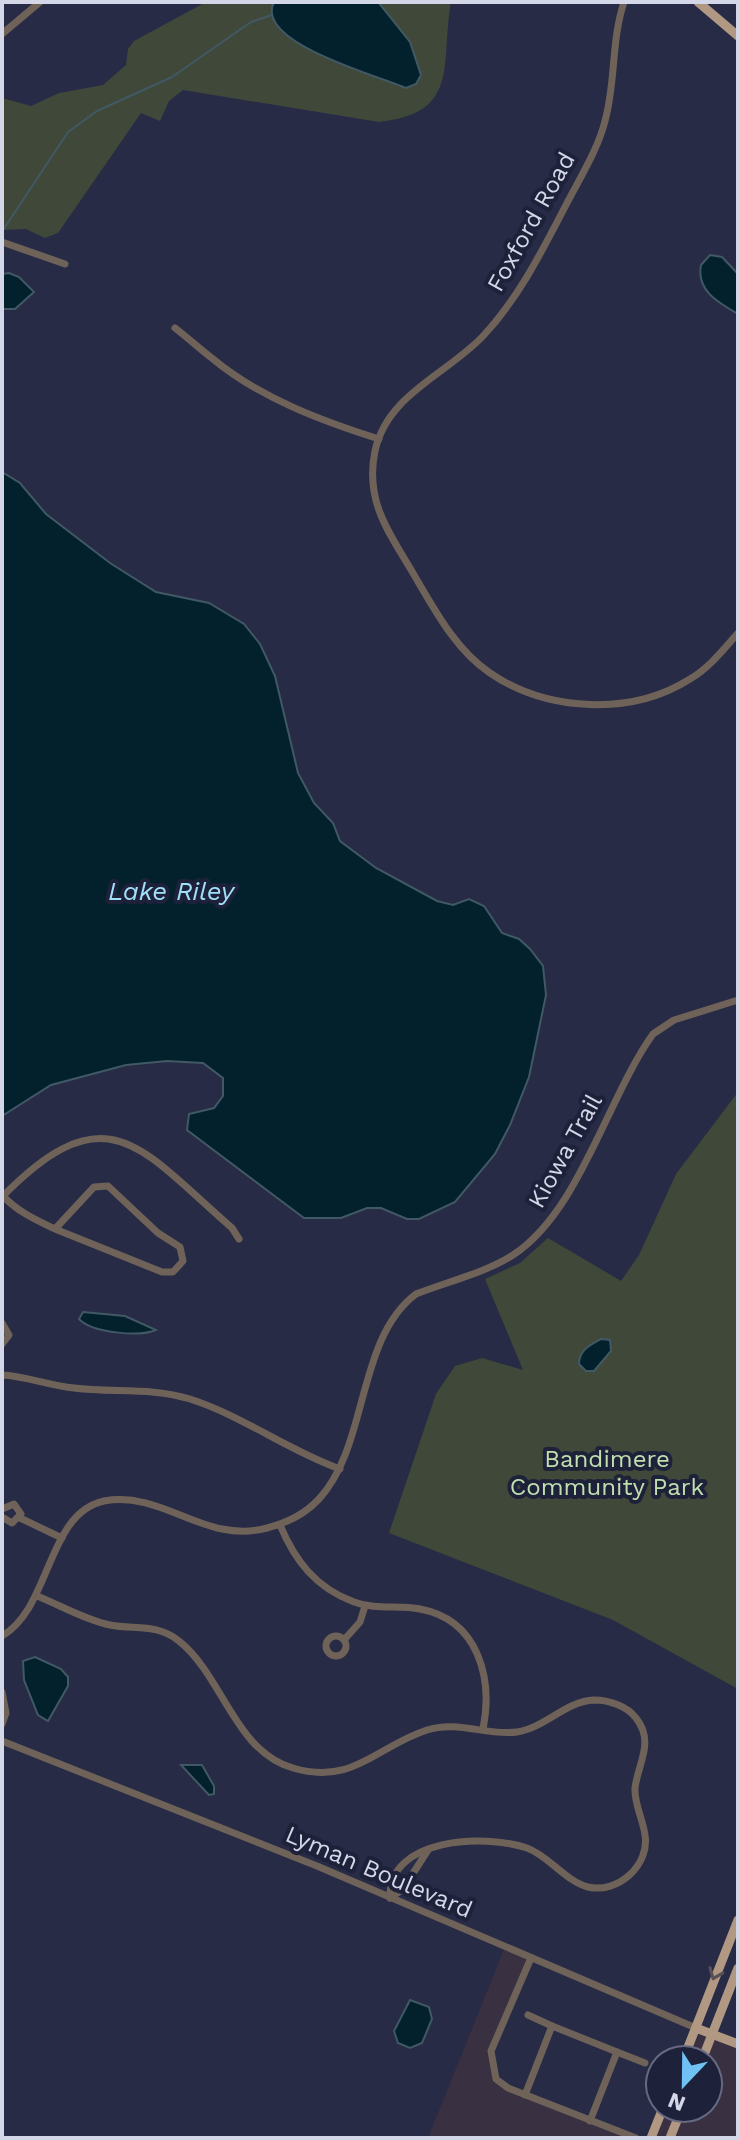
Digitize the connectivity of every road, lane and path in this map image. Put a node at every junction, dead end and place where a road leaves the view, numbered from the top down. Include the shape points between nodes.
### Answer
1 (40, 2) edge
2 (624, 2) edge
3 (698, 2) edge
4 (2, 34) edge
5 (738, 36) edge
6 (2, 242) edge
7 (65, 264) dead end
8 (175, 328) dead end
9 (379, 439) junction
10 (738, 633) edge
11 (738, 1000) edge
12 (3, 1197) edge
13 (55, 1229) junction
14 (239, 1239) dead end
15 (2, 1323) edge
16 (2, 1344) edge
17 (2, 1375) edge
18 (340, 1469) junction
19 (2, 1509) edge
20 (2, 1517) edge
21 (20, 1518) junction
22 (280, 1525) junction
23 (62, 1538) junction
24 (37, 1596) junction
25 (365, 1606) junction
26 (2, 1636) edge
27 (344, 1640) dead end
28 (2, 1692) edge
29 (2, 1724) edge
30 (483, 1729) junction
31 (2, 1741) edge
32 (428, 1850) junction
33 (390, 1898) junction
34 (738, 1920) edge
35 (531, 1958) junction
36 (738, 1968) edge
37 (528, 2015) dead end
38 (552, 2026) junction
39 (696, 2028) junction
40 (712, 2034) junction
41 (690, 2044) edge
42 (708, 2044) edge
43 (738, 2044) edge
44 (617, 2052) junction
45 (644, 2063) edge
46 (525, 2095) junction
47 (590, 2121) junction
48 (636, 2138) edge

1 - 4 street
2 - 9 street, Foxford Road via 614,39 605,121 527,278 483,337 392,413
3 - 5 main road
6 - 7 street
8 - 9 street via 270,396
9 - 10 street, Foxford Road via 372,481 383,527 465,650 515,688 597,706 626,703 689,680
11 - 18 street, Kiowa Trail via 674,1020 653,1034 541,1233 509,1257 403,1303 381,1345
12 - 13 street
12 - 14 street via 31,1168 81,1141 123,1139 157,1162
13 - 13 street via 162,1272 173,1272 183,1261 180,1247 103,1185 94,1187
15 - 16 street via 9,1335
17 - 18 street via 76,1389 139,1389 189,1399
18 - 22 street, Kiowa Trail via 318,1500
19 - 21 street via 14,1504
20 - 21 street via 12,1523
21 - 23 street
22 - 23 street via 239,1534 199,1525 153,1505 104,1501 79,1512
22 - 25 street via 308,1573 338,1595
23 - 24 street
24 - 26 street via 19,1624
24 - 30 street via 110,1625 167,1633 210,1676 254,1745 292,1768 334,1772 359,1767 430,1729
25 - 27 street via 360,1622
25 - 30 street via 424,1610 458,1628 474,1647 485,1675
28 - 29 street
30 - 32 street via 542,1726 592,1700 622,1707 636,1718 645,1736 635,1788 646,1849 623,1882 606,1887 588,1887 530,1849 490,1839
31 - 33 street, Lyman Boulevard
32 - 33 street via 403,1889
32 - 33 street via 403,1861 389,1884
33 - 35 street, Lyman Boulevard
34 -> 39 main road
35 - 39 street, Lyman Boulevard
35 - 46 street via 490,2058 502,2086
36 - 40 main road
37 - 38 street
38 - 44 street
38 - 46 street
39 - 40 main road, Lyman Boulevard
39 - 41 main road
40 - 42 main road
40 - 43 main road, Lyman Boulevard
44 - 45 street
44 - 47 street
46 - 47 street
47 - 48 street

